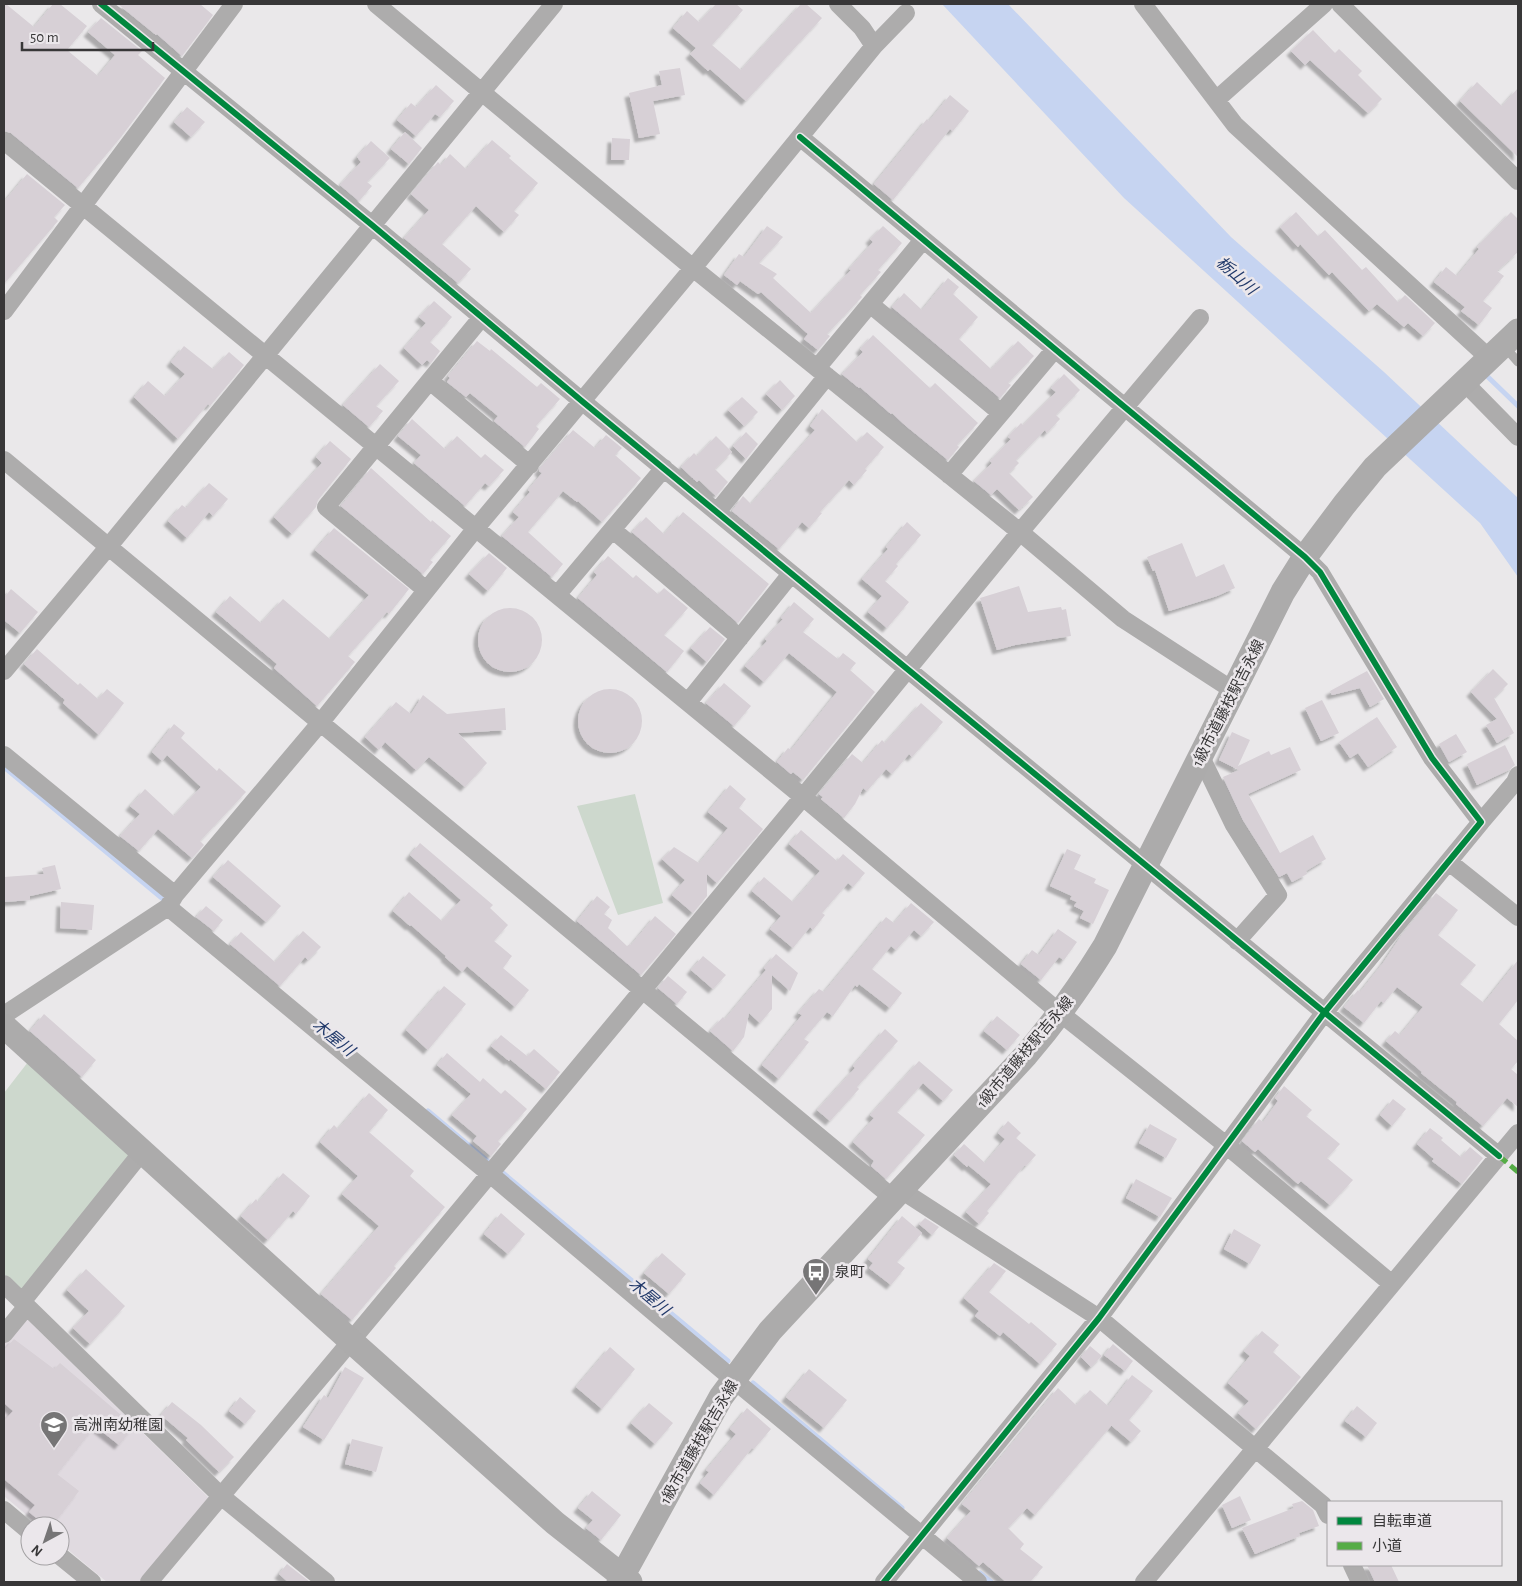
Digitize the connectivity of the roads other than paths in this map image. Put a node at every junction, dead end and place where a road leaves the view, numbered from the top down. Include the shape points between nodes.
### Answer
1 (100, 4) edge
2 (234, 4) edge
3 (376, 4) edge
4 (554, 4) edge
5 (838, 4) edge
6 (1143, 4) edge
7 (1324, 4) edge
8 (1340, 4) edge
9 (906, 13) dead end
10 (874, 46) junction
11 (183, 71) junction
12 (481, 92) junction
13 (1216, 100) junction
14 (800, 138) junction
15 (4, 141) edge
16 (1518, 181) edge
17 (83, 206) junction
18 (372, 224) junction
19 (923, 240) junction
20 (693, 268) junction
21 (870, 304) junction
22 (4, 311) edge
23 (482, 317) junction
24 (1200, 318) dead end
25 (1055, 349) junction
26 (1507, 349) edge
27 (266, 355) junction
28 (822, 372) junction
29 (430, 381) junction
30 (1459, 386) junction
31 (583, 402) junction
32 (1124, 406) junction
33 (1001, 413) junction
34 (1518, 437) edge
35 (376, 446) junction
36 (4, 460) edge
37 (530, 465) junction
38 (664, 468) junction
39 (949, 475) junction
40 (717, 512) junction
41 (476, 528) junction
42 (613, 530) junction
43 (1020, 532) junction
44 (108, 546) junction
45 (1306, 557) junction
46 (792, 574) junction
47 (426, 590) junction
48 (557, 595) junction
49 (740, 638) junction
50 (907, 669) junction
51 (4, 671) edge
52 (1234, 691) junction
53 (688, 702) junction
54 (321, 722) junction
55 (4, 755) edge
56 (1201, 757) junction
57 (1518, 775) edge
58 (803, 797) junction
59 (1481, 822) junction
60 (1449, 862) junction
61 (1146, 866) junction
62 (171, 901) junction
63 (1518, 917) edge
64 (1237, 941) junction
65 (644, 990) junction
66 (1060, 1013) junction
67 (1324, 1013) junction
68 (4, 1015) edge
69 (4, 1026) edge
70 (1518, 1133) edge
71 (1226, 1145) junction
72 (142, 1152) junction
73 (1499, 1156) junction
74 (490, 1174) junction
75 (897, 1194) junction
76 (4, 1284) edge
77 (1392, 1284) junction
78 (24, 1304) junction
79 (1099, 1318) junction
80 (4, 1334) edge
81 (351, 1342) junction
82 (734, 1380) junction
83 (1255, 1448) junction
84 (220, 1496) junction
85 (4, 1510) edge
86 (1327, 1512) edge
87 (20, 1524) edge
88 (922, 1535) junction
89 (70, 1564) edge
90 (1352, 1566) edge
91 (624, 1580) edge
92 (92, 1582) edge
93 (149, 1582) edge
94 (326, 1582) edge
95 (884, 1582) edge
96 (978, 1582) edge
97 (1144, 1582) edge
98 (1360, 1582) edge

1 - 11 street
2 - 11 street
3 - 12 street
4 - 12 street
5 - 10 street via 862,28
6 - 13 street
7 - 13 street
8 - 16 street
9 - 10 street
10 - 14 street
11 - 17 street
11 - 18 street
12 - 18 street
12 - 20 street
13 - 26 street via 1235,125
14 - 19 street
14 - 20 street
15 - 17 street
17 - 22 street
17 - 27 street
18 - 23 street
18 - 27 street
19 - 21 street
19 - 25 street
20 - 28 street
20 - 31 street
21 - 28 street
21 - 33 street
23 - 29 street
23 - 31 street
24 - 32 street
25 - 32 street
25 - 33 street
26 - 30 street, 1級市道藤枝駅吉永線
27 - 35 street
27 - 44 street
28 - 39 street
28 - 40 street
29 - 35 street
29 - 37 street
30 - 34 street
30 - 45 street, 1級市道藤枝駅吉永線 via 1375,467
31 - 37 street
31 - 38 street
32 - 43 street
32 - 45 street
33 - 39 street
35 - 41 street
35 - 47 street via 326,507
36 - 44 street
37 - 41 street
38 - 40 street
38 - 42 street
39 - 43 street
40 - 46 street
41 - 47 street
41 - 48 street
42 - 48 street
42 - 49 street
43 - 50 street
43 - 52 street via 1123,619
44 - 51 street
44 - 54 street
45 - 52 street, 1級市道藤枝駅吉永線 via 1284,592
45 - 59 street via 1320,572 1432,758
46 - 49 street
46 - 50 street
47 - 54 street
48 - 53 street
49 - 53 street
50 - 58 street
50 - 61 street
52 - 56 street, 1級市道藤枝駅吉永線
53 - 58 street
54 - 62 street
54 - 65 street
55 - 62 street
56 - 61 street, 1級市道藤枝駅吉永線
56 - 64 street via 1234,825 1278,895
57 - 59 street
58 - 65 street
58 - 66 street
59 - 60 street
60 - 63 street
60 - 67 street
61 - 64 street
61 - 66 street, 1級市道藤枝駅吉永線 via 1105,946
62 - 68 street
62 - 74 street
64 - 67 street
65 - 74 street
65 - 75 street
66 - 71 street
66 - 75 street, 1級市道藤枝駅吉永線 via 1026,1055
67 - 71 street
67 - 73 street
69 - 72 street
70 - 73 street
71 - 77 street
71 - 79 street
72 - 78 street
72 - 81 street
73 - 77 street
74 - 81 street
74 - 82 street
75 - 79 street
75 - 82 street, 1級市道藤枝駅吉永線 via 770,1331
76 - 78 street
77 - 83 street
78 - 80 street
78 - 84 street
79 - 83 street
79 - 88 street
81 - 84 street
81 - 91 street
82 - 88 street
82 - 91 street, 1級市道藤枝駅吉永線 via 721,1397
83 - 86 street via 1324,1505
83 - 97 street
84 - 93 street
84 - 94 street
85 - 87 street
88 - 95 street
88 - 96 street
89 - 92 street
90 - 98 street

